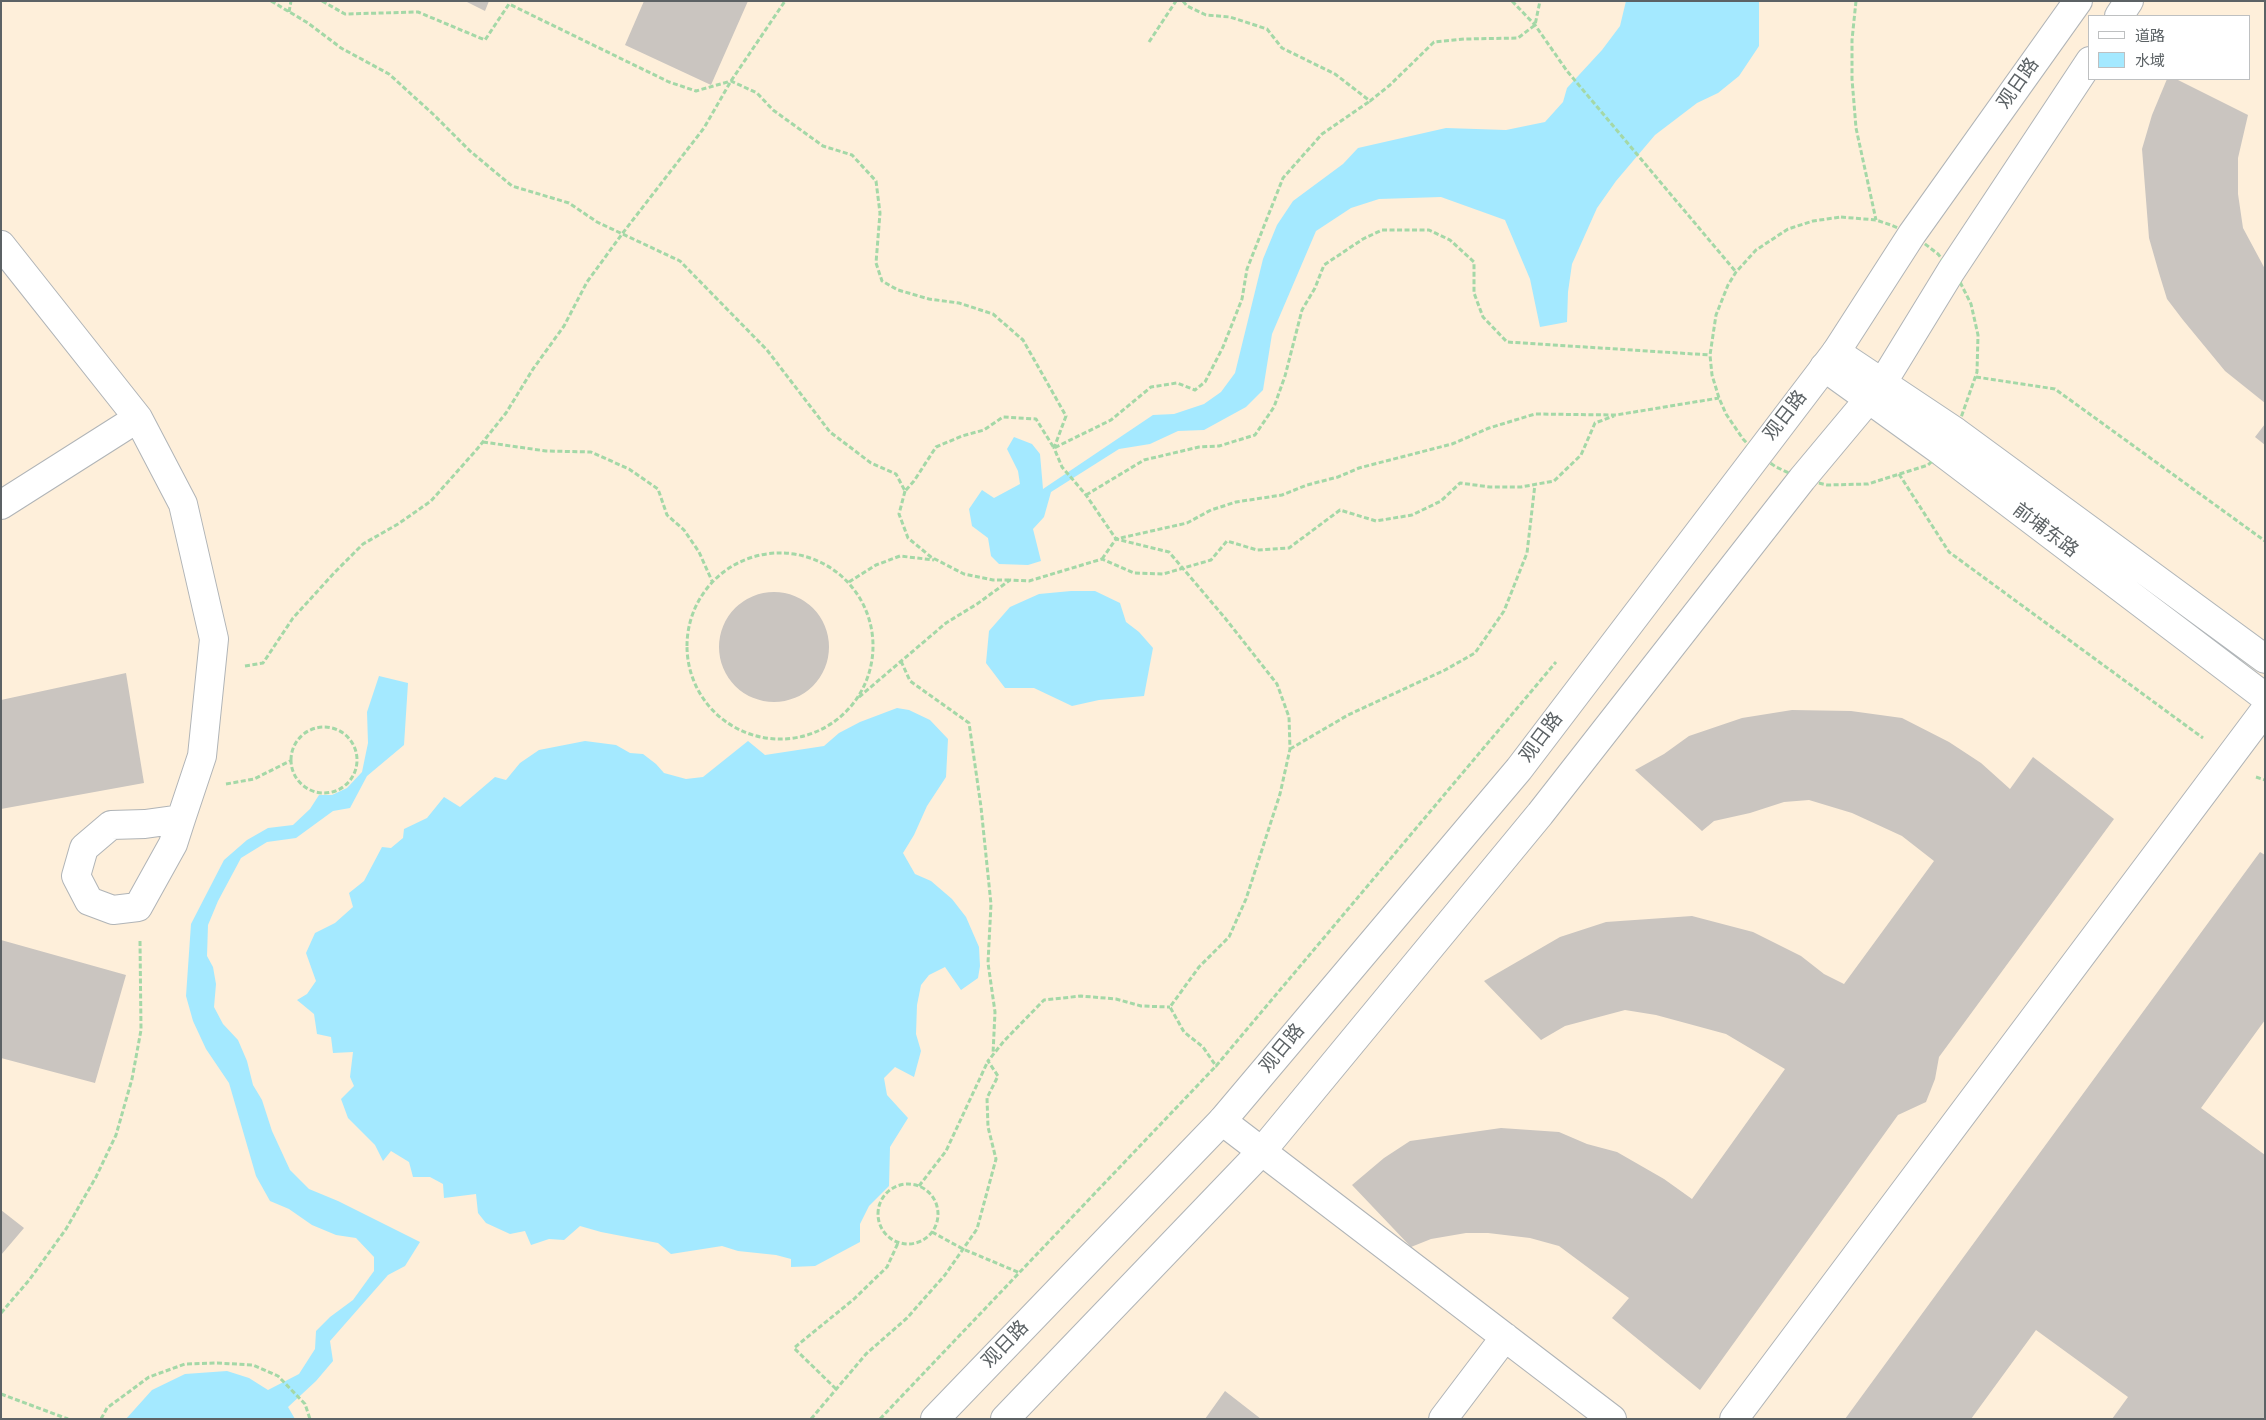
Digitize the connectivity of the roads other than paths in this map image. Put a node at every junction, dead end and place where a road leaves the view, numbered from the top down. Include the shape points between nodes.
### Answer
1 (2078, 1) edge
2 (2129, 1) edge
3 (2121, 15) edge
4 (2088, 64) edge
5 (1, 245) edge
6 (1830, 359) junction
7 (1876, 391) junction
8 (138, 418) junction
9 (1, 505) edge
10 (2265, 659) edge
11 (2265, 697) edge
12 (2265, 710) edge
13 (182, 819) junction
14 (1222, 1121) junction
15 (1262, 1152) junction
16 (1505, 1337) junction
17 (935, 1419) edge
18 (1005, 1419) edge
19 (1443, 1419) edge
20 (1612, 1419) edge
21 (1734, 1419) edge

1 - 6 street, 观日路 via 1912,234
2 - 3 street
4 - 7 street
5 - 8 street
6 - 7 street, 前埔东路
6 - 14 street, 观日路 via 1519,769
7 - 10 street, 前埔东路 via 1956,432
7 - 11 street, 前埔东路 via 1950,458
7 - 15 street via 1802,480 1540,814
8 - 9 street
8 - 13 street via 183,504 214,639 202,756
12 - 21 street
13 - 13 street via 173,844 138,907 112,910 89,901 76,876 84,848 111,825
14 - 15 street
14 - 17 street, 观日路
15 - 16 street
15 - 18 street
16 - 19 street
16 - 20 street

